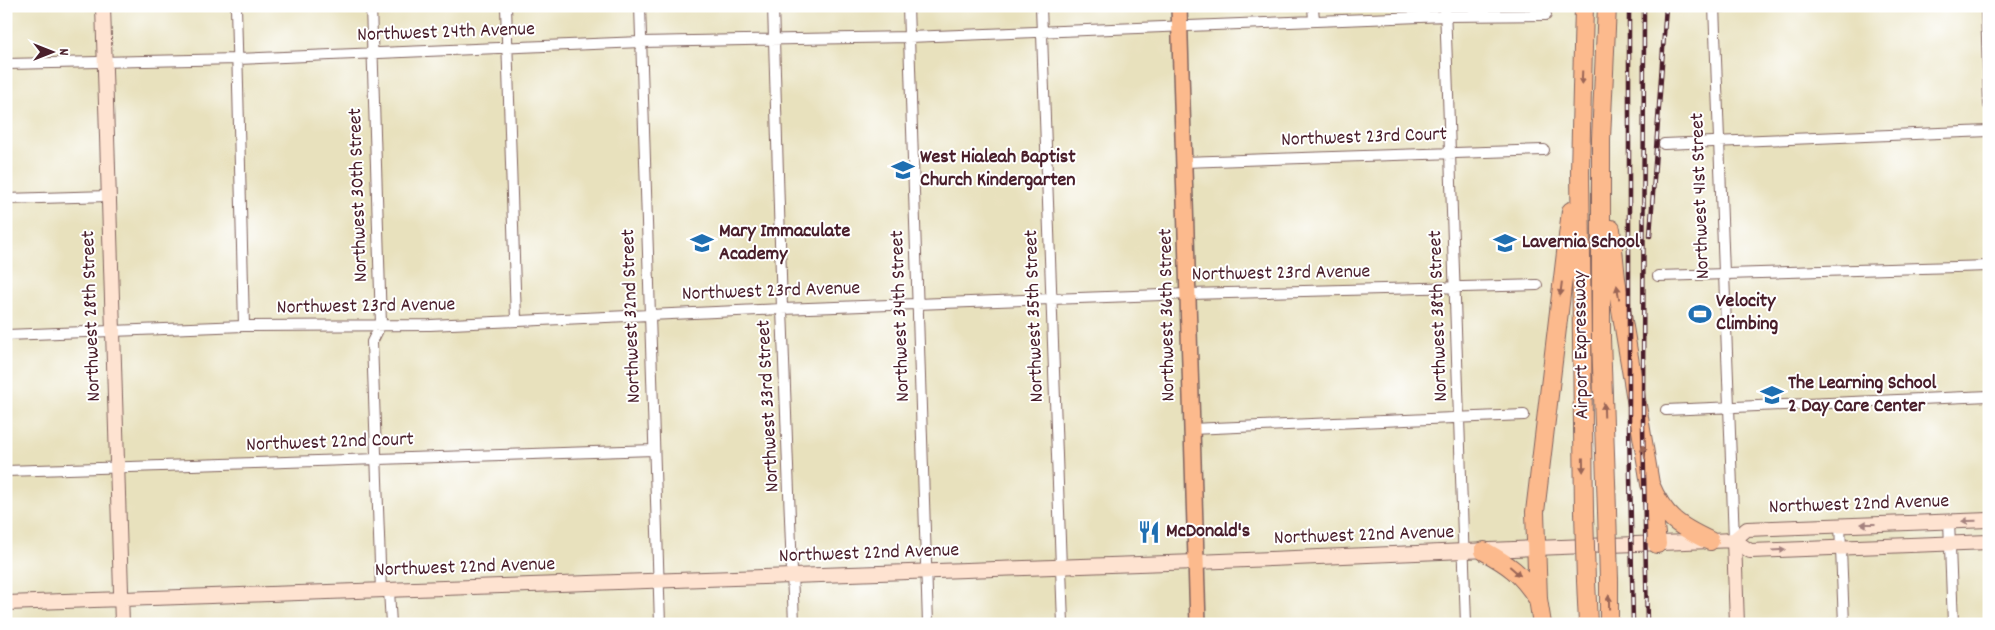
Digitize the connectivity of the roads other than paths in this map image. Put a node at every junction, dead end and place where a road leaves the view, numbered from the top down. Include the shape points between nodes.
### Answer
1 (103, 6) edge
2 (236, 6) edge
3 (371, 6) edge
4 (506, 6) edge
5 (640, 6) edge
6 (774, 6) edge
7 (908, 6) edge
8 (1041, 6) edge
9 (1179, 6) edge
10 (1313, 6) edge
11 (1584, 6) edge
12 (1607, 6) edge
13 (1714, 6) edge
14 (1726, 6) edge
15 (1986, 6) edge
16 (1445, 11) edge
17 (1546, 16) dead end
18 (1314, 21) junction
19 (1180, 26) junction
20 (1042, 32) junction
21 (909, 37) junction
22 (774, 39) junction
23 (641, 42) junction
24 (507, 49) junction
25 (372, 53) junction
26 (238, 59) junction
27 (106, 62) junction
28 (6, 64) edge
29 (1989, 105) edge
30 (1989, 131) edge
31 (1601, 140) junction
32 (1719, 142) junction
33 (1664, 144) dead end
34 (1544, 150) dead end
35 (1451, 152) junction
36 (1184, 162) junction
37 (1580, 172) junction
38 (109, 196) junction
39 (6, 199) edge
40 (1989, 266) edge
41 (1724, 275) junction
42 (1658, 276) dead end
43 (1537, 285) dead end
44 (1456, 288) junction
45 (1188, 294) junction
46 (1052, 300) junction
47 (918, 304) junction
48 (782, 309) junction
49 (649, 314) junction
50 (516, 320) junction
51 (381, 324) junction
52 (244, 326) junction
53 (112, 333) junction
54 (6, 335) edge
55 (1989, 396) edge
56 (1729, 406) junction
57 (1666, 410) dead end
58 (1524, 414) dead end
59 (1460, 417) junction
60 (1191, 429) junction
61 (654, 450) junction
62 (375, 459) junction
63 (117, 467) junction
64 (6, 471) edge
65 (1650, 484) junction
66 (1989, 520) edge
67 (1949, 522) junction
68 (1840, 524) junction
69 (1734, 540) junction
70 (1710, 541) junction
71 (1989, 542) edge
72 (1950, 543) junction
73 (1656, 544) junction
74 (1841, 547) junction
75 (1536, 550) junction
76 (1484, 551) junction
77 (1464, 552) junction
78 (1196, 562) junction
79 (1062, 567) junction
80 (927, 572) junction
81 (793, 576) junction
82 (659, 581) junction
83 (385, 590) junction
84 (1538, 599) junction
85 (122, 600) junction
86 (6, 604) edge
87 (122, 624) edge
88 (391, 624) edge
89 (660, 624) edge
90 (794, 624) edge
91 (928, 624) edge
92 (1063, 624) edge
93 (1198, 624) edge
94 (1466, 624) edge
95 (1542, 624) edge
96 (1588, 624) edge
97 (1610, 624) edge
98 (1737, 624) edge
99 (1844, 624) edge
100 (1953, 624) edge

1 - 27 main road, Northwest 28th Street
2 - 26 street
3 - 25 street, Northwest 30th Street
4 - 24 street
5 - 23 street, Northwest 32nd Street
6 - 22 street, Northwest 33rd Street
7 - 21 street, Northwest 34th Street
8 - 20 street, Northwest 35th Street
9 - 19 main road, Northwest 36th Street
10 - 18 street
11 -> 37 highway, Airport Expressway
12 - 31 highway, Airport Expressway
13 - 14 street
13 - 32 street, Northwest 41st Street
15 - 29 street
16 - 17 street, Northwest 24th Avenue
16 - 18 street, Northwest 24th Avenue
16 - 35 street, Northwest 38th Street
18 - 19 street, Northwest 24th Avenue
19 - 20 street, Northwest 24th Avenue
19 - 36 main road, Northwest 36th Street
20 - 21 street, Northwest 24th Avenue
20 - 46 street, Northwest 35th Street
21 - 22 street, Northwest 24th Avenue
21 - 47 street, Northwest 34th Street
22 - 23 street, Northwest 24th Avenue
22 - 48 street, Northwest 33rd Street
23 - 24 street, Northwest 24th Avenue
23 - 49 street, Northwest 32nd Street
24 - 25 street, Northwest 24th Avenue
24 - 50 street
25 - 26 street, Northwest 24th Avenue
25 - 51 street, Northwest 30th Street
26 - 27 street, Northwest 24th Avenue
26 - 52 street
27 - 28 street, Northwest 24th Avenue
27 - 38 main road, Northwest 28th Street
30 - 32 street
65 -> 31 highway via 1616,279
97 -> 31 highway, Airport Expressway, bridge via 1602,338
32 - 33 street
32 - 41 street, Northwest 41st Street
34 - 35 street, Northwest 23rd Court
35 - 36 street, Northwest 23rd Court
35 - 44 street, Northwest 38th Street
36 - 45 main road, Northwest 36th Street
37 -> 75 highway via 1569,224 1542,439 1534,529
37 -> 96 highway, Airport Expressway, bridge
38 - 39 street
38 - 53 main road, Northwest 28th Street
40 - 41 street
41 - 42 street
41 - 56 street, Northwest 41st Street
43 - 44 street, Northwest 23rd Avenue
44 - 45 street, Northwest 23rd Avenue
44 - 59 street, Northwest 38th Street
45 - 46 street, Northwest 23rd Avenue
45 - 60 main road, Northwest 36th Street
46 - 47 street, Northwest 23rd Avenue
46 - 79 street, Northwest 35th Street
47 - 48 street, Northwest 23rd Avenue
47 - 80 street, Northwest 34th Street
48 - 49 street, Northwest 23rd Avenue
48 - 81 street, Northwest 33rd Street
49 - 50 street, Northwest 23rd Avenue
49 - 61 street, Northwest 32nd Street
50 - 51 street, Northwest 23rd Avenue
51 - 52 street, Northwest 23rd Avenue
51 - 62 street, Northwest 30th Street via 372,342
52 - 53 street, Northwest 23rd Avenue
53 - 54 street, Northwest 23rd Avenue
53 - 63 main road, Northwest 28th Street
55 - 56 street
56 - 57 street
56 - 69 street, Northwest 41st Street
58 - 59 street
59 - 60 street
59 - 77 street, Northwest 38th Street
60 - 78 main road, Northwest 36th Street
61 - 62 street, Northwest 22nd Court
61 - 82 street, Northwest 32nd Street
62 - 63 street, Northwest 22nd Court
62 - 83 street, Northwest 30th Street
63 - 64 street, Northwest 22nd Court
63 - 85 main road, Northwest 28th Street
65 - 70 highway via 1670,518 1684,529
65 - 73 highway
66 -> 67 main road, Northwest 22nd Avenue
67 -> 68 main road, Northwest 22nd Avenue
67 - 72 street
68 - 69 main road, Northwest 22nd Avenue via 1747,529
68 - 74 street
69 - 70 main road, Northwest 22nd Avenue
69 -> 74 main road, Northwest 22nd Avenue via 1750,551
69 - 98 main road, Northwest 41st Street
70 - 73 main road, Northwest 22nd Avenue
71 - 72 main road, Northwest 22nd Avenue
72 - 74 main road, Northwest 22nd Avenue
72 - 100 street
73 - 75 main road, Northwest 22nd Avenue
74 - 99 street
75 - 76 main road, Northwest 22nd Avenue
75 - 84 highway
76 - 77 main road, Northwest 22nd Avenue
76 -> 84 highway via 1519,573
77 - 78 main road, Northwest 22nd Avenue
77 - 94 street, Northwest 38th Street
78 - 79 main road, Northwest 22nd Avenue
78 - 93 main road, Northwest 36th Street
79 - 80 main road, Northwest 22nd Avenue
79 - 92 street, Northwest 35th Street
80 - 81 main road, Northwest 22nd Avenue
80 - 91 street, Northwest 34th Street
81 - 82 main road, Northwest 22nd Avenue
81 - 90 street, Northwest 33rd Street
82 - 83 main road, Northwest 22nd Avenue
82 - 89 street, Northwest 32nd Street
83 - 85 main road, Northwest 22nd Avenue
83 - 88 street, Northwest 30th Street
84 - 95 highway
85 - 86 main road, Northwest 22nd Avenue
85 - 87 main road, Northwest 28th Street

